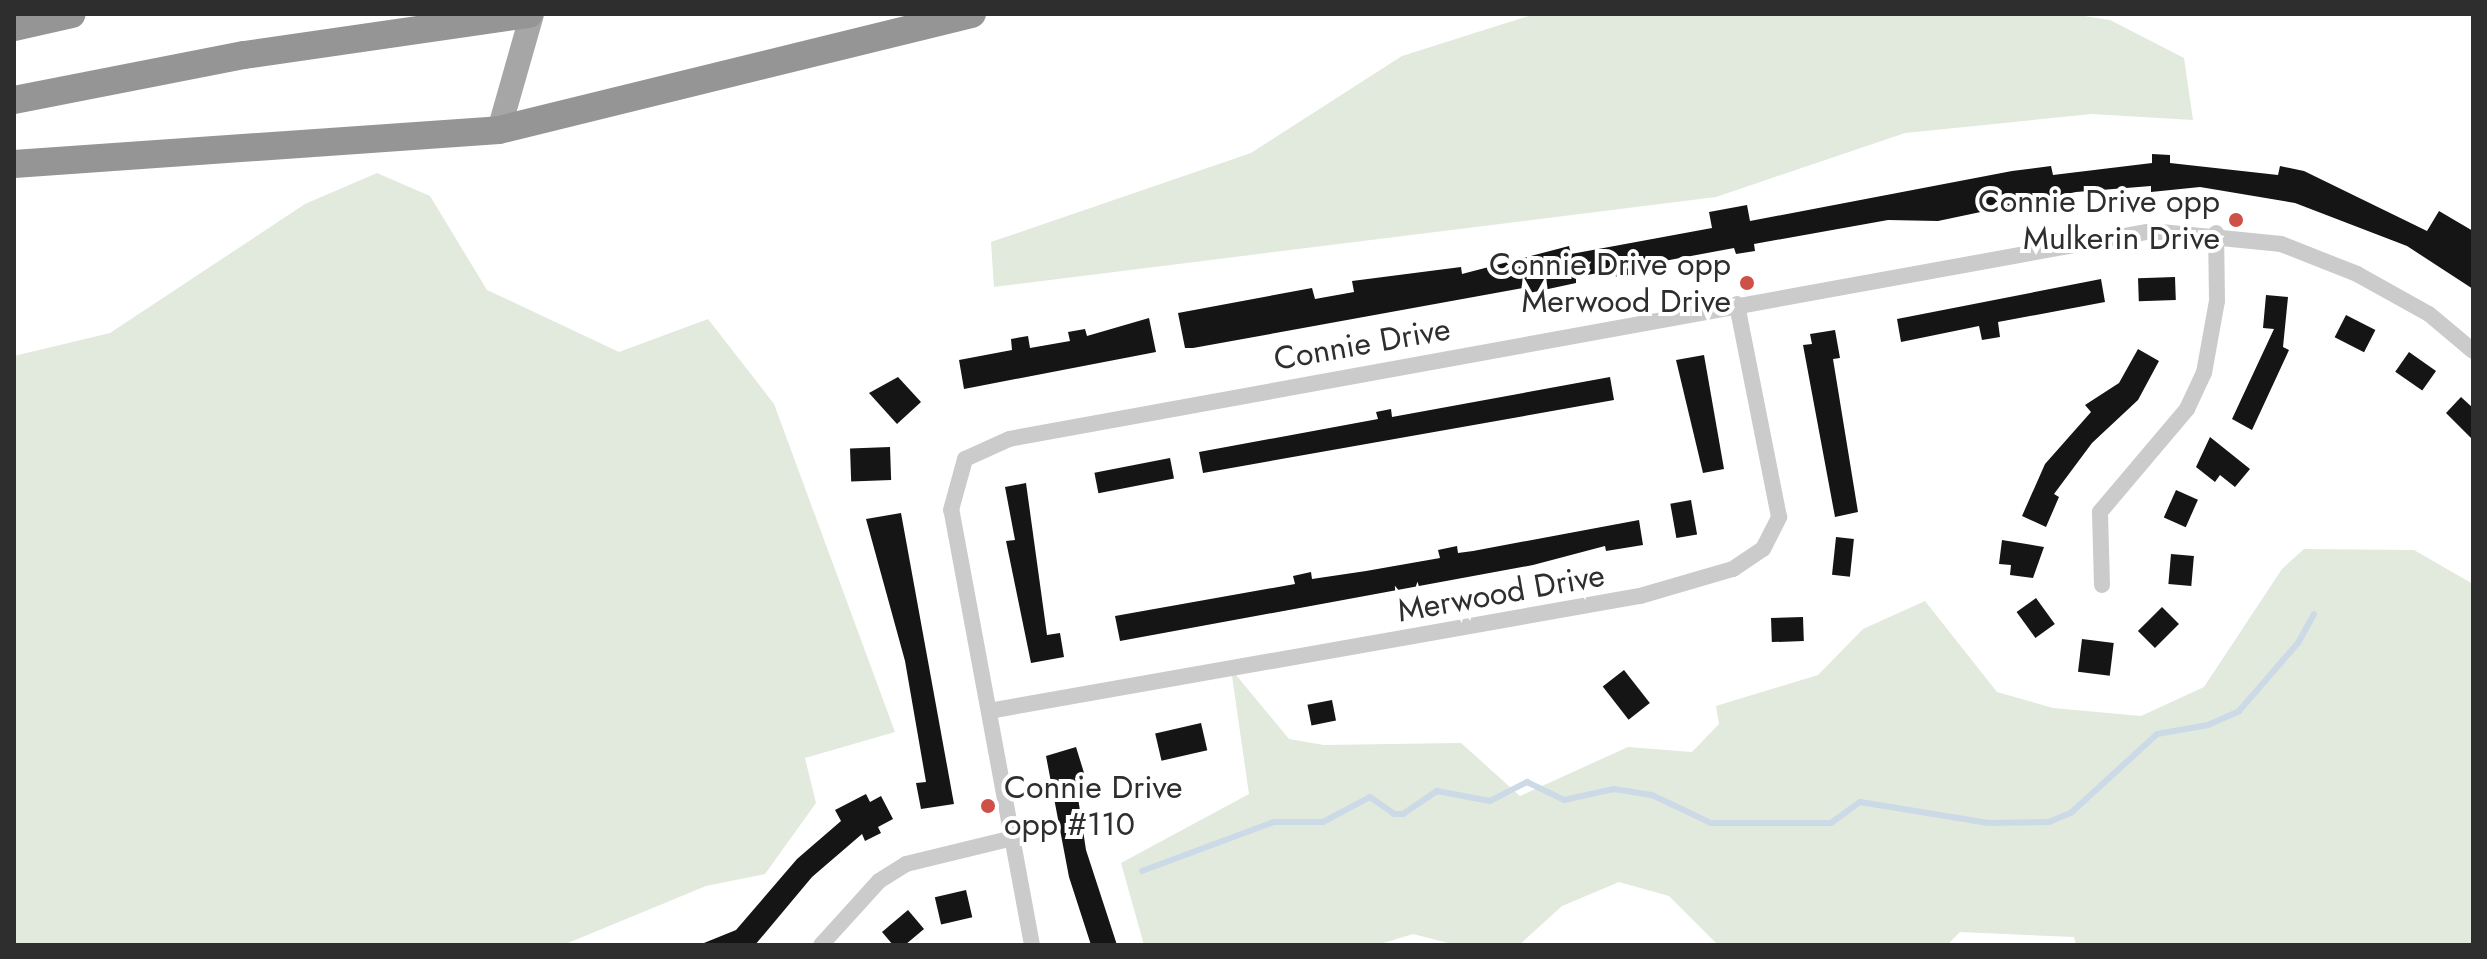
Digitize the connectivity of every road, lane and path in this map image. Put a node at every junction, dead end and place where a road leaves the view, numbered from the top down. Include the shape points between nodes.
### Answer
1 (72, 14) edge
2 (400, 14) edge
3 (530, 14) edge
4 (972, 14) edge
5 (14, 27) edge
6 (126, 78) junction
7 (14, 100) edge
8 (499, 130) junction
9 (14, 164) edge
10 (2216, 233) junction
11 (1737, 304) junction
12 (2473, 351) edge
13 (2102, 585) dead end
14 (989, 711) junction
15 (1013, 838) junction
16 (821, 945) edge
17 (1032, 945) edge

1 - 5 highway
2 - 6 highway via 197,47
3 - 6 highway
3 - 8 main road
4 - 8 highway
6 - 7 highway
8 - 9 highway
10 - 11 street, Connie Drive via 2151,231
10 - 12 street, Connie Drive via 2281,244 2357,274 2429,314
10 - 13 street via 2217,301 2204,373 2187,409 2100,512
11 - 14 street, Connie Drive via 1036,433 965,459 951,510
11 - 14 street, Merwood Drive via 1779,517 1763,549 1733,569 1640,596
14 - 15 street, Connie Drive
15 - 16 street via 906,864 879,881
15 - 17 street, Connie Drive

